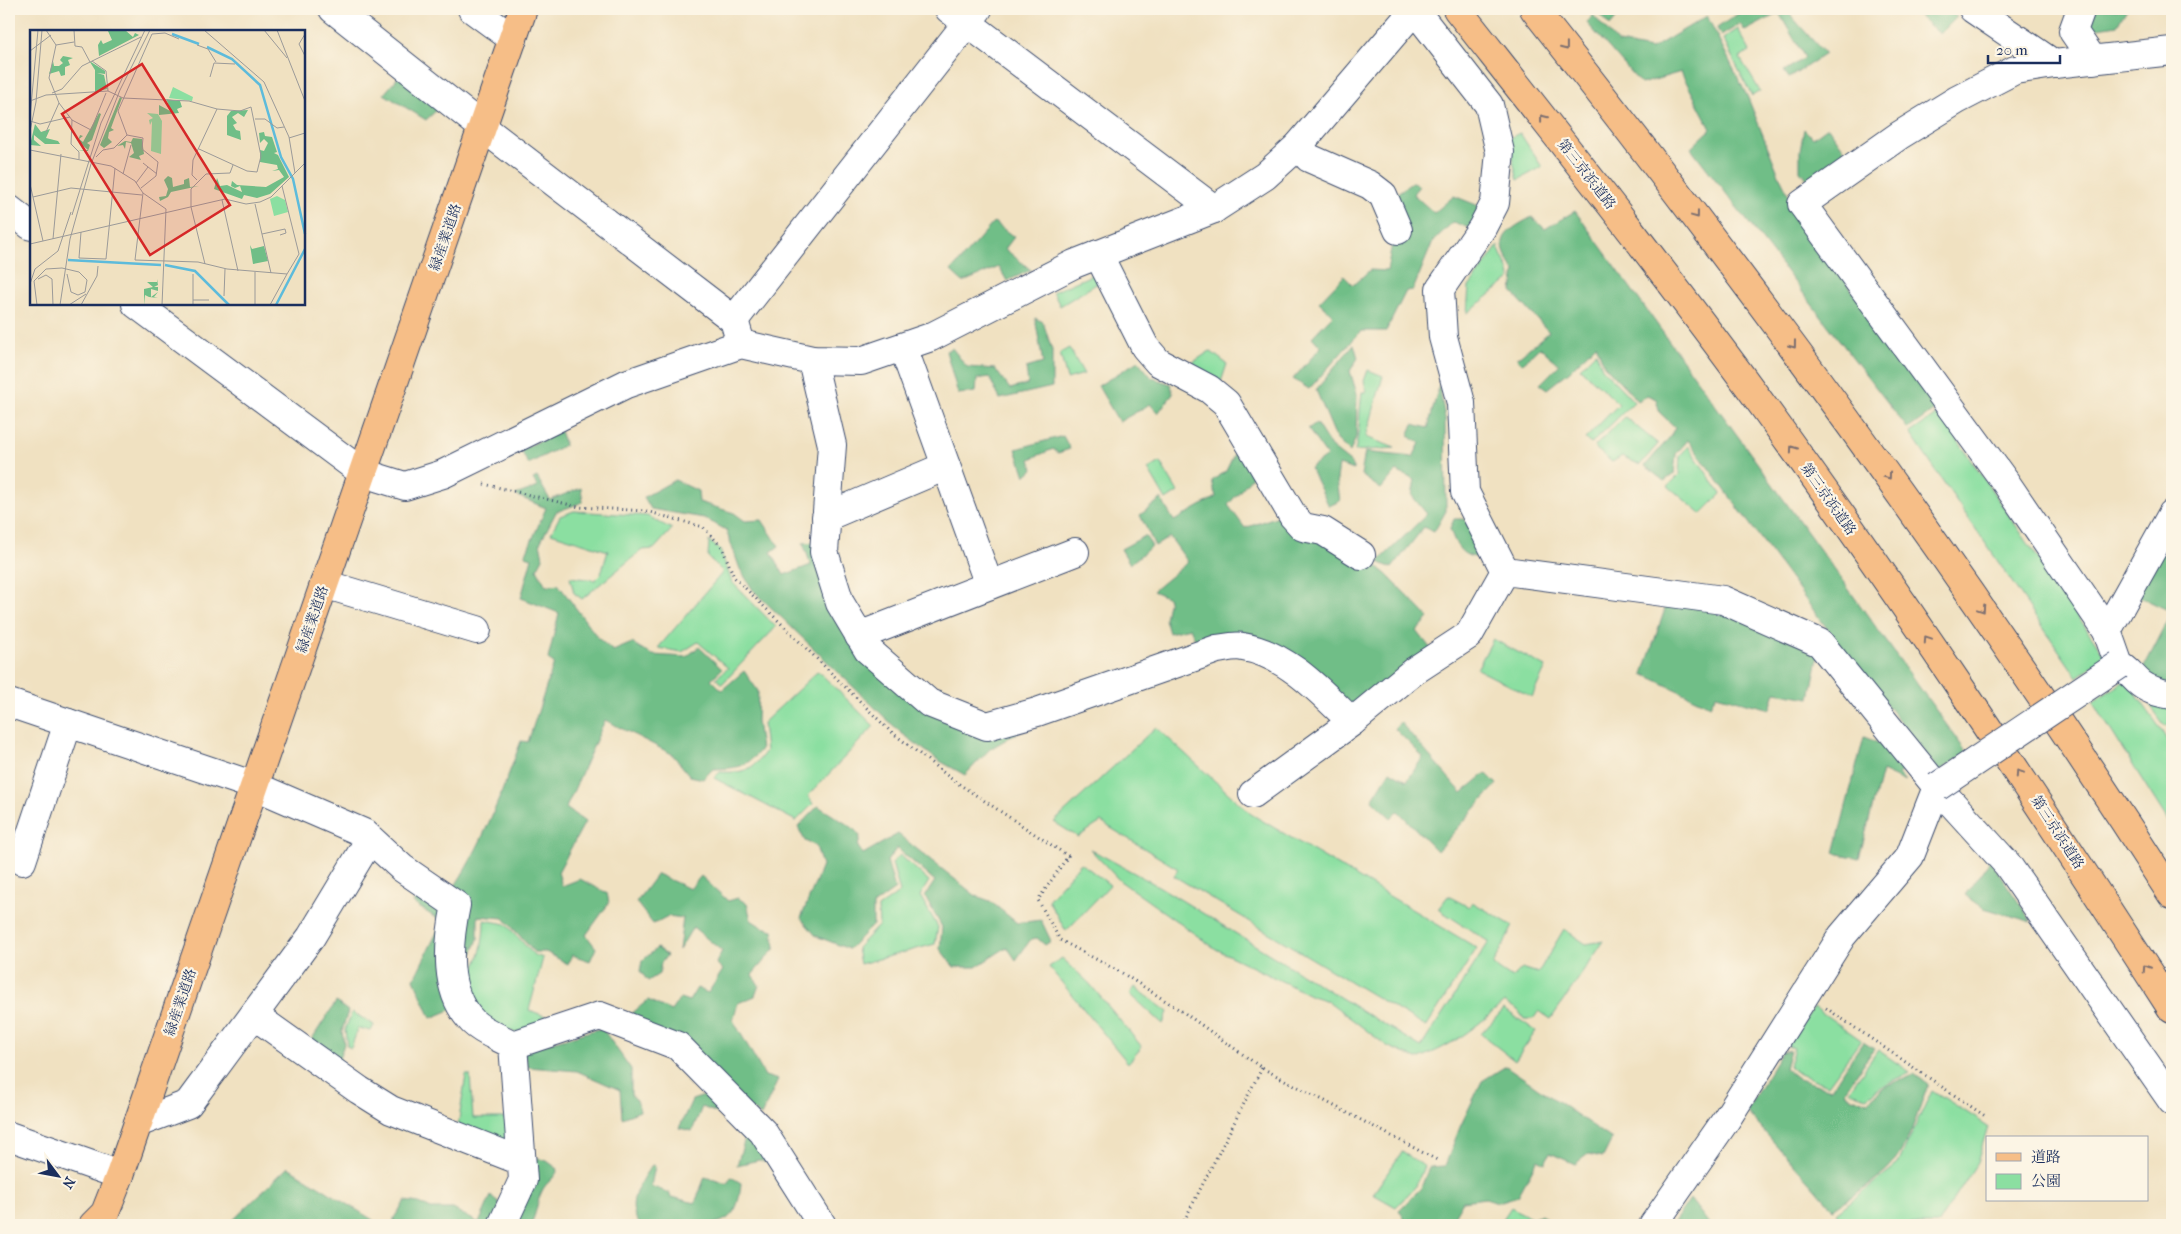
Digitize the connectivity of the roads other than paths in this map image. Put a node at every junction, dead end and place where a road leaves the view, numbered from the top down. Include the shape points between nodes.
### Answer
1 (333, 9) edge
2 (472, 9) edge
3 (523, 9) edge
4 (1414, 9) edge
5 (1456, 9) edge
6 (1534, 9) edge
7 (1973, 9) edge
8 (965, 13) edge
9 (2071, 16) edge
10 (513, 39) junction
11 (2172, 51) edge
12 (2093, 60) junction
13 (2054, 64) junction
14 (482, 127) junction
15 (1298, 146) junction
16 (9, 209) edge
17 (1214, 209) junction
18 (30, 225) edge
19 (1398, 230) dead end
20 (1098, 254) junction
21 (137, 305) edge
22 (737, 332) junction
23 (903, 347) junction
24 (812, 360) junction
25 (946, 466) junction
26 (363, 472) junction
27 (2172, 514) edge
28 (826, 517) junction
29 (1076, 552) dead end
30 (1361, 555) dead end
31 (1505, 571) junction
32 (324, 584) junction
33 (989, 585) junction
34 (477, 630) dead end
35 (2107, 631) junction
36 (860, 636) junction
37 (2119, 666) junction
38 (2172, 695) edge
39 (9, 703) edge
40 (1352, 722) junction
41 (68, 723) junction
42 (255, 786) junction
43 (1936, 787) junction
44 (1253, 794) dead end
45 (370, 839) junction
46 (31, 851) dead end
47 (2172, 895) edge
48 (2172, 1009) edge
49 (255, 1016) junction
50 (514, 1045) junction
51 (2172, 1102) edge
52 (138, 1123) junction
53 (9, 1136) edge
54 (521, 1161) junction
55 (120, 1175) junction
56 (93, 1225) edge
57 (502, 1225) edge
58 (822, 1225) edge
59 (1652, 1225) edge

1 - 14 street
2 - 10 street
3 - 10 main road, 緑産業道路
4 - 15 street
4 - 31 street via 1489,105 1500,152 1494,203 1482,228 1440,289 1443,337 1461,403 1465,492
48 -> 5 main road, 第三京浜道路 via 2041,806 1900,598 1765,409 1616,212
6 -> 47 main road via 1667,176 1812,370 1950,562
7 - 13 street
8 - 17 street
8 - 22 street
9 - 12 street
10 - 14 main road, 緑産業道路
11 - 12 street
12 - 13 street
13 - 35 street via 2015,70 1957,100 1802,204 2004,480
14 - 22 street
14 - 26 main road, 緑産業道路
15 - 17 street via 1265,176
15 - 19 street via 1309,158 1370,185 1383,195
16 - 18 street
17 - 20 street
20 - 23 street via 931,337
20 - 30 street via 1145,347 1158,362 1209,389 1226,402 1292,516 1303,527 1323,531
21 - 26 street
22 - 24 street
22 - 26 street via 443,474 405,486
23 - 24 street via 861,361
23 - 25 street
24 - 28 street via 832,445
25 - 28 street
25 - 33 street
26 - 32 main road, 緑産業道路
27 - 35 street
28 - 36 street via 824,552 840,603
29 - 33 street
31 - 40 street via 1469,635 1414,671
31 - 43 street via 1723,600 1820,643
32 - 34 street
32 - 42 main road, 緑産業道路
33 - 36 street
35 - 37 street
36 - 40 street via 868,650 929,703 987,726 1037,712 1216,649 1242,646 1303,675
37 - 38 street via 2128,669 2149,690
37 - 43 street, bridge
39 - 41 street
40 - 44 street
41 - 42 street
41 - 46 street
42 - 45 street via 364,832
42 - 52 main road, 緑産業道路
43 - 51 street via 2006,864
43 - 59 street via 1910,856 1842,936 1726,1120
45 - 49 street via 311,938
45 - 50 street via 402,868 456,905 450,936 452,982 464,1010 474,1023
49 - 52 street via 188,1104
49 - 54 street via 392,1110
50 - 54 street
50 - 58 street via 600,1016 678,1046 763,1132
52 - 55 main road, 緑産業道路
53 - 55 street
54 - 57 street via 523,1180
55 - 56 main road, 緑産業道路 via 105,1213

